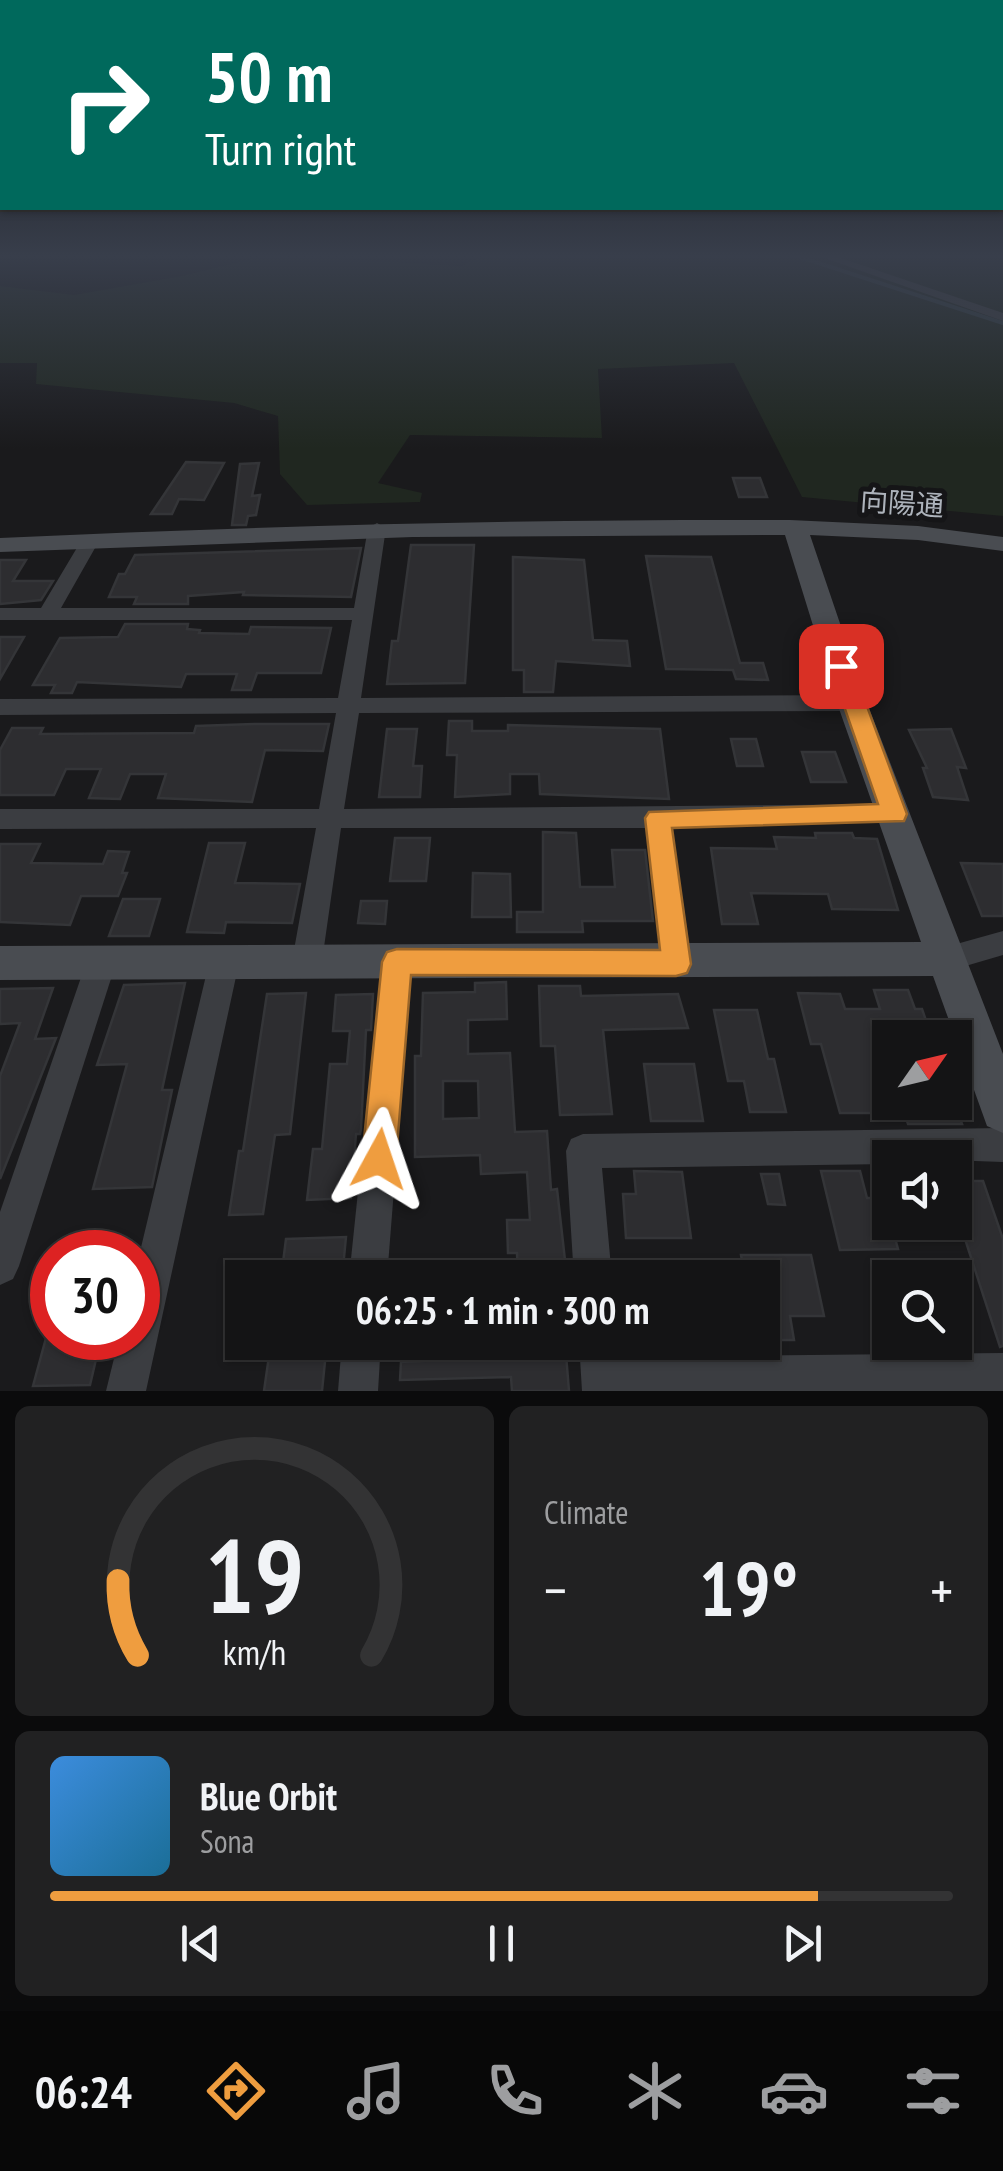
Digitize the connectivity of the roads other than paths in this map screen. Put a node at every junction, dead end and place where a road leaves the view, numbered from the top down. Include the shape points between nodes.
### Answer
1 (377, 528) junction
2 (796, 528) junction
3 (90, 542) junction
4 (1003, 544) edge
5 (0, 546) edge
6 (0, 614) edge
7 (47, 614) junction
8 (363, 614) junction
9 (852, 704) junction
10 (348, 706) junction
11 (0, 707) edge
12 (894, 814) junction
13 (333, 817) junction
14 (658, 818) junction
15 (0, 819) edge
16 (1003, 944) edge
17 (946, 959) junction
18 (308, 961) junction
19 (397, 962) junction
20 (224, 963) junction
21 (0, 964) edge
22 (101, 964) junction
23 (676, 964) junction
24 (1003, 1111) edge
25 (1003, 1145) edge
26 (370, 1260) edge
27 (592, 1260) edge
28 (0, 1266) edge
29 (361, 1360) edge
30 (600, 1370) edge
31 (1003, 1373) edge
32 (126, 1391) edge
33 (358, 1391) edge

1 - 2 street, 向陽通
1 - 3 street, 向陽通
1 - 8 street
2 - 4 street, 向陽通
2 - 9 street
3 - 5 street, 向陽通
3 - 7 street
6 - 7 street
7 - 8 street
8 - 10 street
9 - 10 street
9 - 12 street
10 - 11 street
10 - 13 street
12 - 14 street
12 - 17 street
13 - 14 street
13 - 15 street
13 - 18 street
14 - 23 street
16 - 17 street
17 - 23 street
17 - 24 street
18 - 19 street
18 - 20 street
19 - 23 street
19 - 26 street
20 - 22 street
20 - 32 street
21 - 22 street
22 - 28 street
25 - 27 street via 583,1151
29 - 33 street
30 - 31 street

